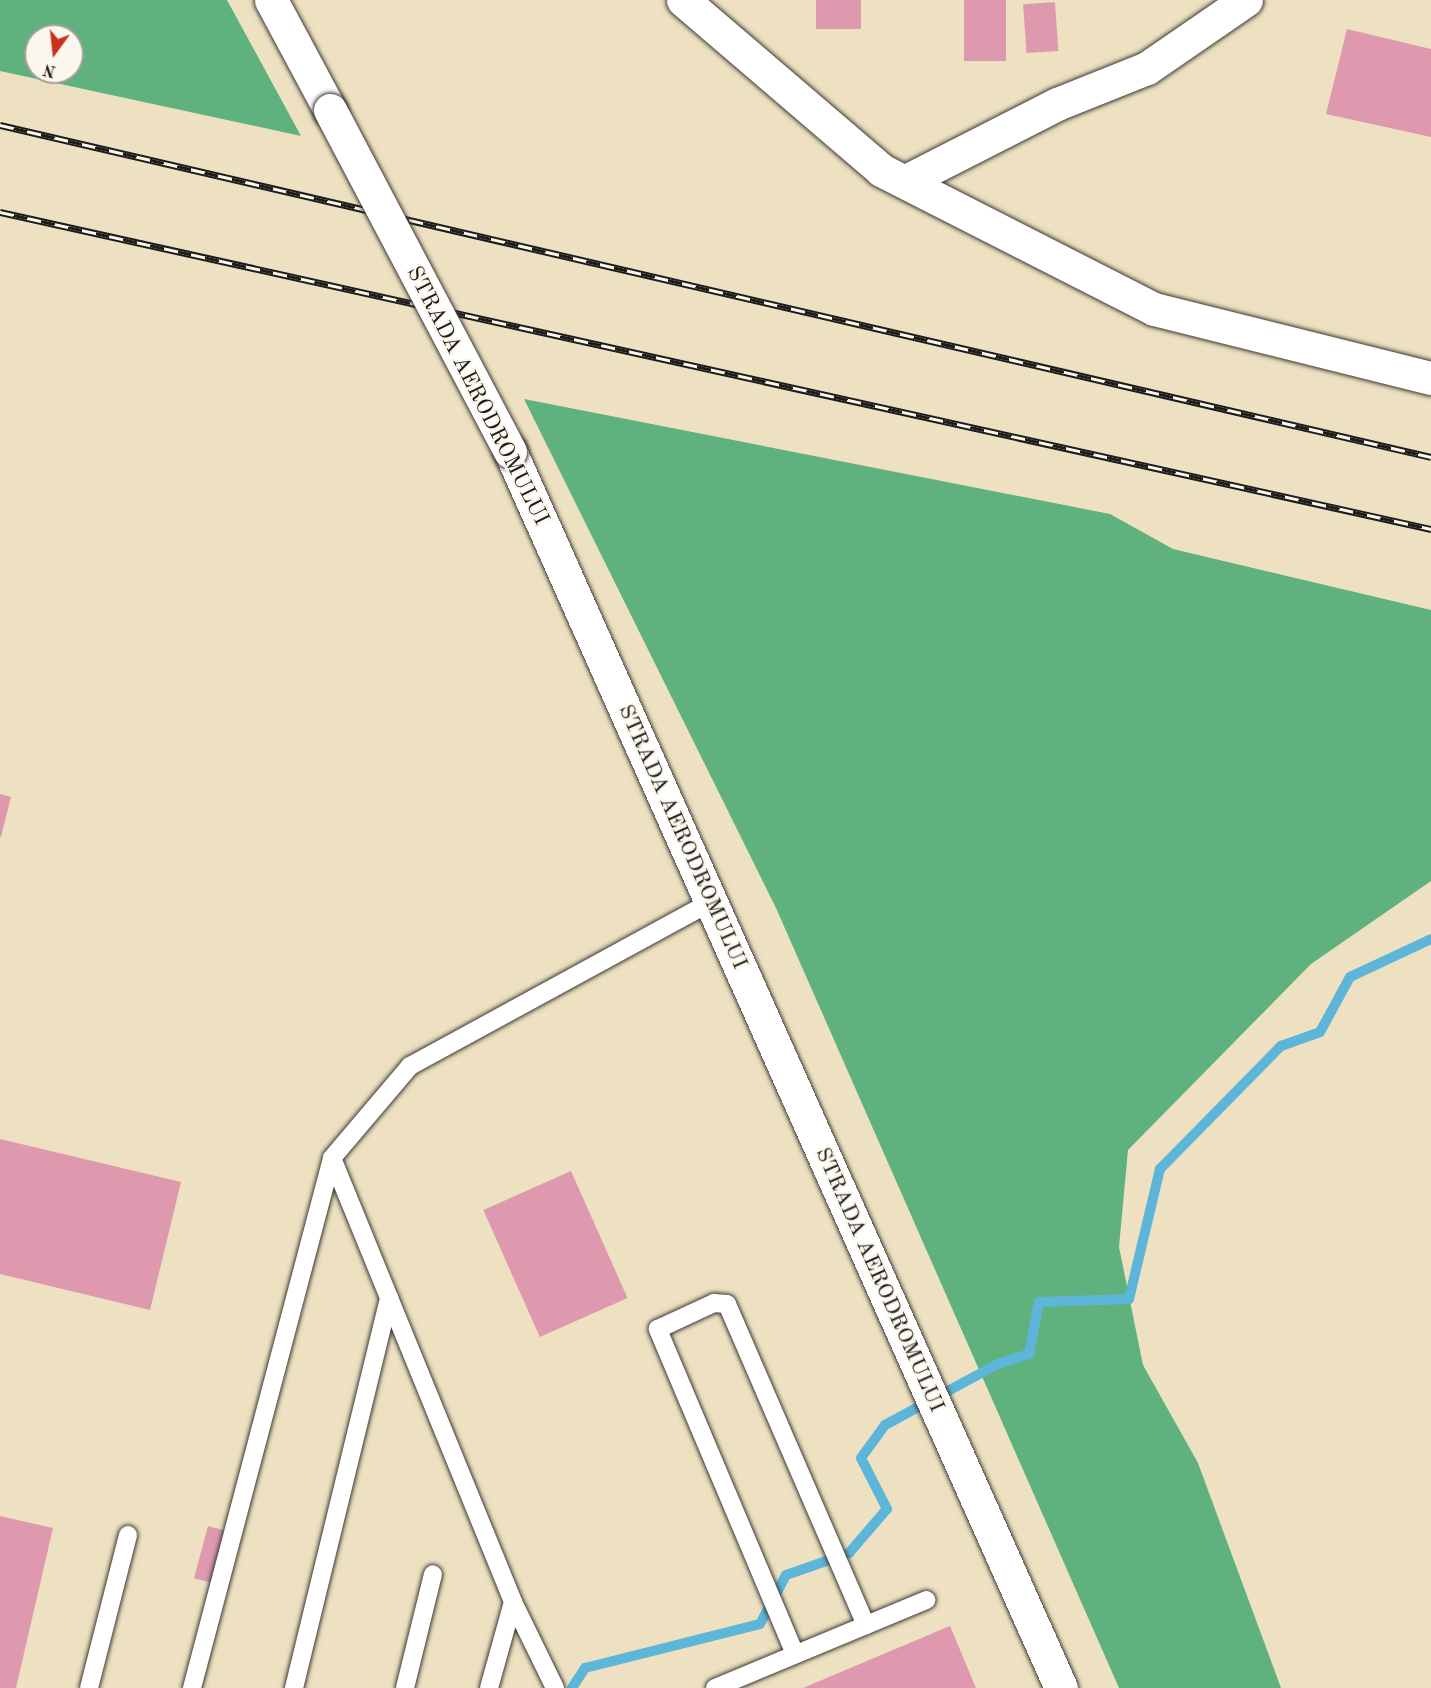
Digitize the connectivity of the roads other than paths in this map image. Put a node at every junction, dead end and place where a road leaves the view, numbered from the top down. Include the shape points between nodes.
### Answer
1 (271, 0) edge
2 (683, 0) edge
3 (1246, 0) edge
4 (906, 181) junction
5 (1431, 378) edge
6 (711, 902) junction
7 (332, 1158) junction
8 (389, 1297) junction
9 (128, 1535) dead end
10 (433, 1574) dead end
11 (926, 1600) dead end
12 (513, 1602) junction
13 (866, 1625) junction
14 (795, 1654) junction
15 (89, 1688) edge
16 (192, 1688) edge
17 (294, 1688) edge
18 (405, 1688) edge
19 (489, 1688) edge
20 (555, 1688) edge
21 (715, 1688) edge
22 (1061, 1688) edge

1 - 6 main road, STRADA AERODROMULUI, bridge via 510,451
2 - 4 main road via 881,170
3 - 4 main road via 1148,68 1057,104
4 - 5 main road via 1155,309
6 - 7 lane via 410,1066
6 - 22 main road, STRADA AERODROMULUI
7 - 8 lane
7 - 16 lane
8 - 12 lane
8 - 17 lane
9 - 15 lane
10 - 18 lane
11 - 13 lane
12 - 19 lane
12 - 20 lane
13 - 14 lane
13 - 14 lane via 727,1304 714,1303 658,1329
14 - 21 lane

